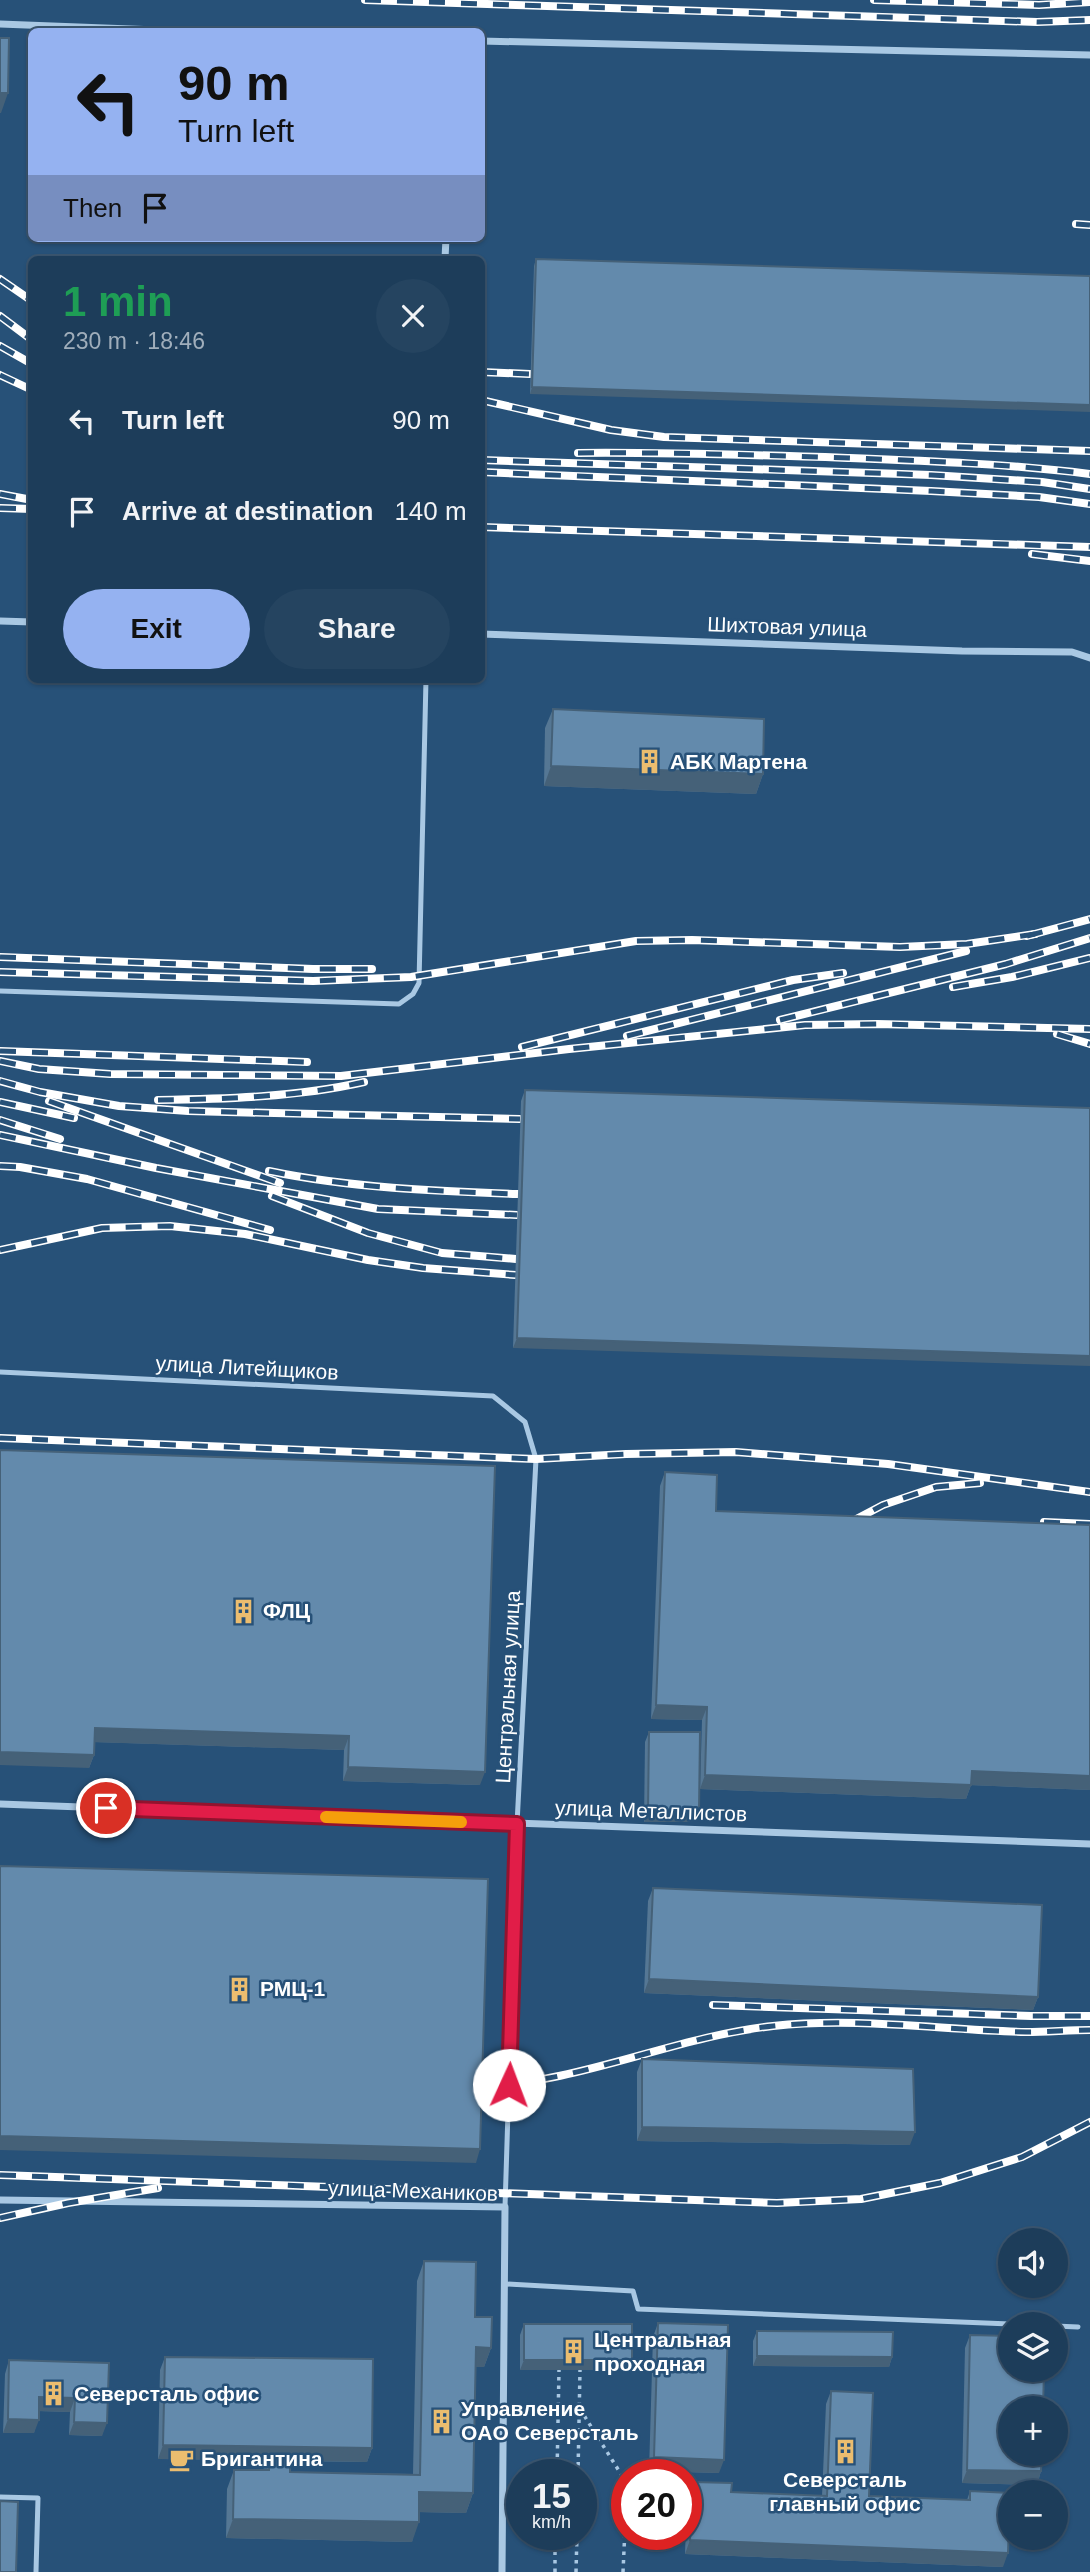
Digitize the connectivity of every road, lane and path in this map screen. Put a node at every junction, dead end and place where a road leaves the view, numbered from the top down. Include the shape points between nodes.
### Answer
1 (0, 24) edge
2 (104, 28) edge
3 (485, 41) edge
4 (1090, 55) edge
5 (0, 621) edge
6 (28, 622) edge
7 (485, 634) edge
8 (1090, 658) edge
9 (426, 683) edge
10 (0, 991) edge
11 (0, 1372) edge
12 (492, 1396) joint
13 (0, 1804) edge
14 (517, 1824) junction
15 (1090, 1844) edge
16 (0, 2200) edge
17 (505, 2207) junction
18 (506, 2284) junction
19 (998, 2324) edge
20 (1068, 2327) edge
21 (1078, 2327) dead end
22 (559, 2370) edge
23 (580, 2370) edge
24 (579, 2408) junction
25 (557, 2459) edge
26 (578, 2459) edge
27 (611, 2459) edge
28 (0, 2497) edge
29 (555, 2550) edge
30 (577, 2550) edge
31 (624, 2550) edge
32 (36, 2572) edge
33 (502, 2572) edge
34 (555, 2572) edge
35 (576, 2572) edge
36 (623, 2572) edge

1 - 2 street
3 - 4 street
5 - 6 street
7 - 8 street, Шихтовая улица via 1072,652
9 - 10 lane via 419,983 413,994 398,1004
11 - 12 lane, улица Литейщиков
12 - 14 lane, Центральная улица via 525,1422 536,1459
13 - 14 street, улица Металлистов
14 - 15 street, улица Металлистов
14 - 17 lane, Центральная улица
16 - 17 street, улица Механиков
17 - 18 street, улица Механиков
18 - 19 lane via 633,2291 638,2309
18 - 33 street, улица Механиков
20 - 21 lane
22 - 25 path
23 - 24 path
24 - 26 path
24 - 27 path
28 - 32 lane via 38,2498
29 - 34 path
30 - 35 path
31 - 36 path

